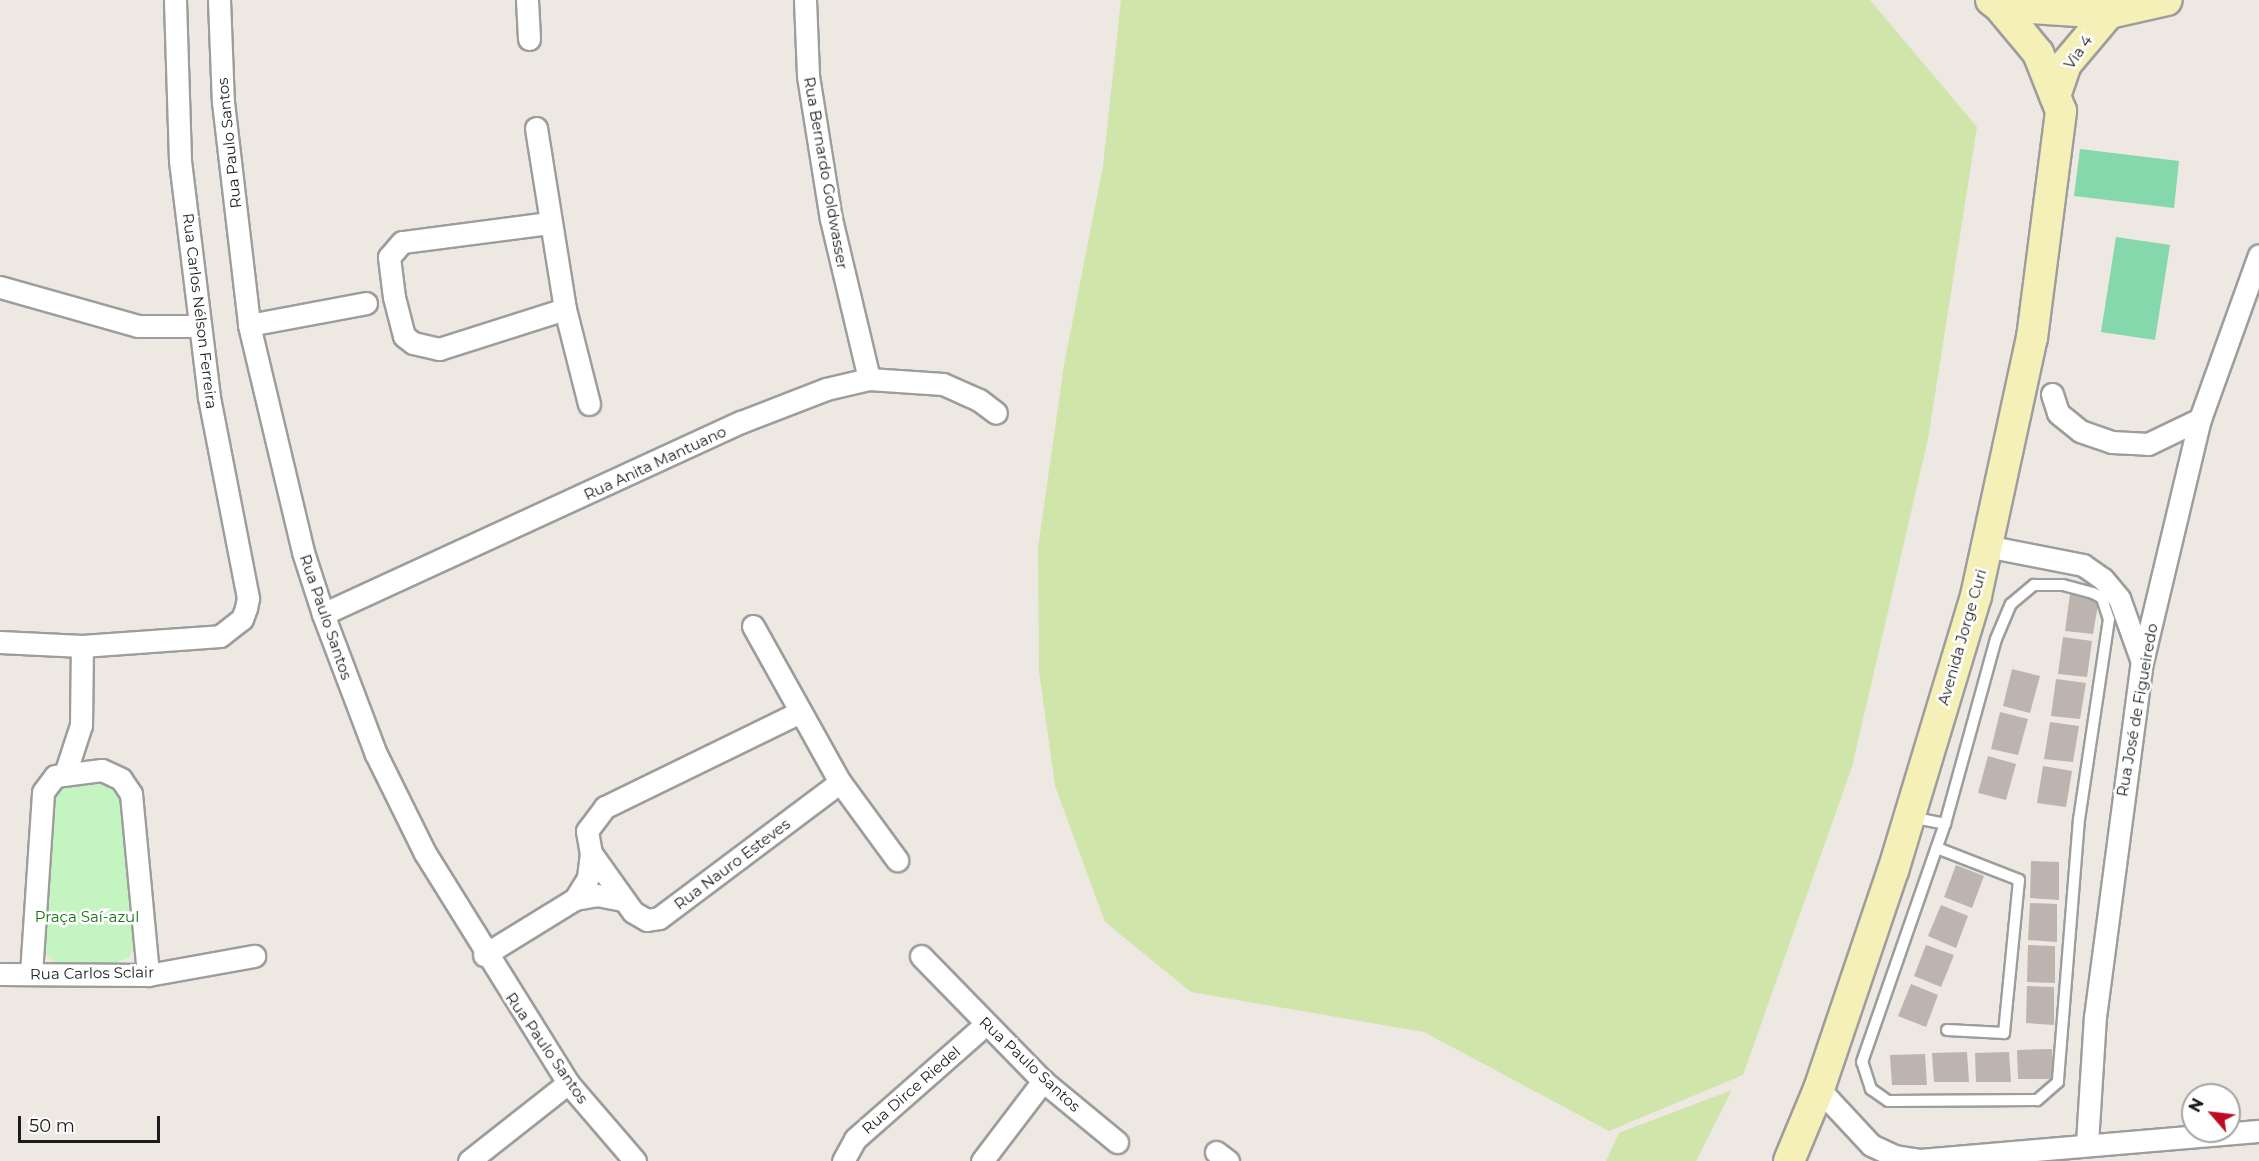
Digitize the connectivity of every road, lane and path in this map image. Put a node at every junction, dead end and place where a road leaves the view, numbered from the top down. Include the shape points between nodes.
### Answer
1 (175, 0) edge
2 (219, 0) edge
3 (527, 0) edge
4 (805, 0) edge
5 (2167, 0) edge
6 (1995, 3) edge
7 (2109, 13) junction
8 (529, 39) dead end
9 (2055, 96) junction
10 (536, 128) dead end
11 (549, 223) junction
12 (2259, 255) edge
13 (390, 273) junction
14 (0, 287) edge
15 (366, 303) junction
16 (565, 309) junction
17 (400, 322) junction
18 (249, 325) junction
19 (201, 326) junction
20 (869, 379) junction
21 (2052, 394) dead end
22 (589, 404) dead end
23 (996, 413) dead end
24 (2200, 419) junction
25 (1986, 546) junction
26 (323, 614) junction
27 (753, 626) dead end
28 (0, 642) edge
29 (82, 646) junction
30 (2142, 662) junction
31 (798, 713) junction
32 (81, 725) junction
33 (102, 770) junction
34 (65, 774) junction
35 (840, 782) junction
36 (1909, 817) junction
37 (1945, 824) junction
38 (1936, 848) junction
39 (591, 852) junction
40 (897, 860) dead end
41 (575, 899) junction
42 (622, 900) junction
43 (484, 955) junction
44 (254, 956) dead end
45 (921, 956) dead end
46 (0, 974) edge
47 (31, 974) junction
48 (148, 975) junction
49 (986, 1024) junction
50 (1947, 1030) dead end
51 (1044, 1081) junction
52 (568, 1083) junction
53 (1819, 1089) junction
54 (2259, 1131) edge
55 (1117, 1142) dead end
56 (2087, 1143) junction
57 (469, 1161) edge
58 (635, 1161) edge
59 (843, 1161) edge
60 (982, 1161) edge
61 (1789, 1161) edge

1 - 19 street, Rua Carlos Nélson Ferreira via 180,160
2 - 18 street, Rua Paulo Santos via 223,102
3 - 8 street
4 - 20 street, Rua Bernardo Goldwasser via 808,76 831,219
5 - 7 street
6 - 7 street
6 - 9 street, Via 4 via 2038,53
7 - 9 street, Via 4 via 2066,64
9 - 25 street, Avenida Jorge Curi via 2061,111 2032,338
10 - 11 street
11 - 13 street via 414,237 394,249
11 - 16 street
12 - 24 street, Rua José de Figueiredo
13 - 15 street
13 - 17 street
14 - 19 street via 138,326
15 - 17 street
15 - 18 street
16 - 17 street via 439,349 413,343
16 - 22 street
18 - 26 street, Rua Paulo Santos via 303,552
19 - 29 street, Rua Carlos Nélson Ferreira via 248,598 242,619 220,636
20 - 23 street, Rua Anita Mantuano via 943,384 980,400
20 - 26 street, Rua Anita Mantuano via 786,403
21 - 24 street via 2058,413 2080,431 2112,442 2148,444
24 - 30 street, Rua José de Figueiredo
25 - 30 street via 2083,565 2103,579 2119,598
25 - 36 street, Avenida Jorge Curi
26 - 43 street, Rua Paulo Santos via 376,754 425,853
27 - 31 street
28 - 29 street
29 - 32 street
30 - 56 street, Rua José de Figueiredo via 2095,1017
31 - 35 street
31 - 39 street via 605,807 587,831
32 - 33 street
32 - 34 street
33 - 34 street
33 - 48 street via 121,779 131,794
34 - 47 street via 48,783 41,802
35 - 40 street
35 - 42 street, Rua Nauro Esteves via 659,918 640,918
36 - 37 lane
36 - 53 street, Avenida Jorge Curi
37 - 38 lane
37 - 38 lane via 1996,639 2011,604 2034,585 2063,585 2102,598 2109,619 2079,819 2058,1082 2037,1100 1904,1105 1879,1096 1865,1078 1862,1062 1870,1033
38 - 50 lane via 2019,880 2004,1033
39 - 41 street via 588,878
39 - 42 street, Rua Nauro Esteves
41 - 42 street via 597,895
41 - 43 street
43 - 52 street, Rua Paulo Santos
44 - 48 street, Rua Carlos Sclair
45 - 49 street, Rua Paulo Santos
46 - 47 street, Rua Carlos Sclair
47 - 48 street, Rua Carlos Sclair
49 - 51 street, Rua Paulo Santos
49 - 59 street, Rua Dirce Riedel via 855,1139
51 - 55 street, Rua Paulo Santos
51 - 60 street
52 - 57 street
52 - 58 street, Rua Paulo Santos
53 - 56 street via 1871,1145 1895,1156 1942,1160
53 - 61 street, Avenida Jorge Curi
54 - 56 street

